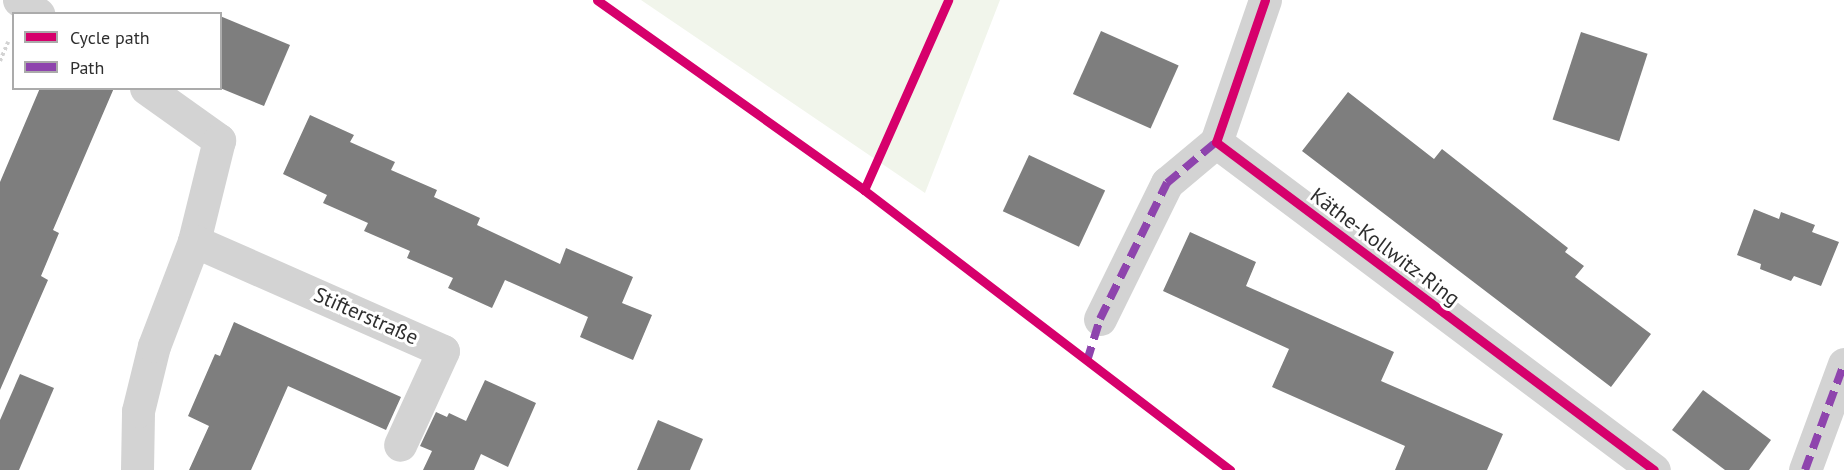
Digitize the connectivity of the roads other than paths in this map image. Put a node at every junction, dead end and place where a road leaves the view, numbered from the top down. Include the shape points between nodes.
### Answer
1 (19, 0) edge
2 (1265, 0) edge
3 (36, 12) edge
4 (149, 90) edge
5 (1216, 142) junction
6 (194, 241) junction
7 (1100, 319) dead end
8 (1844, 364) edge
9 (400, 445) dead end
10 (137, 470) edge
11 (1654, 470) edge
12 (1805, 470) edge

1 - 3 street
2 - 5 street
4 - 6 street via 219,140
5 - 7 street via 1167,183
5 - 11 street, Käthe-Kollwitz-Ring
6 - 9 street, Stifterstraße via 443,351
6 - 10 street via 154,346 143,389 138,411
8 - 12 street

